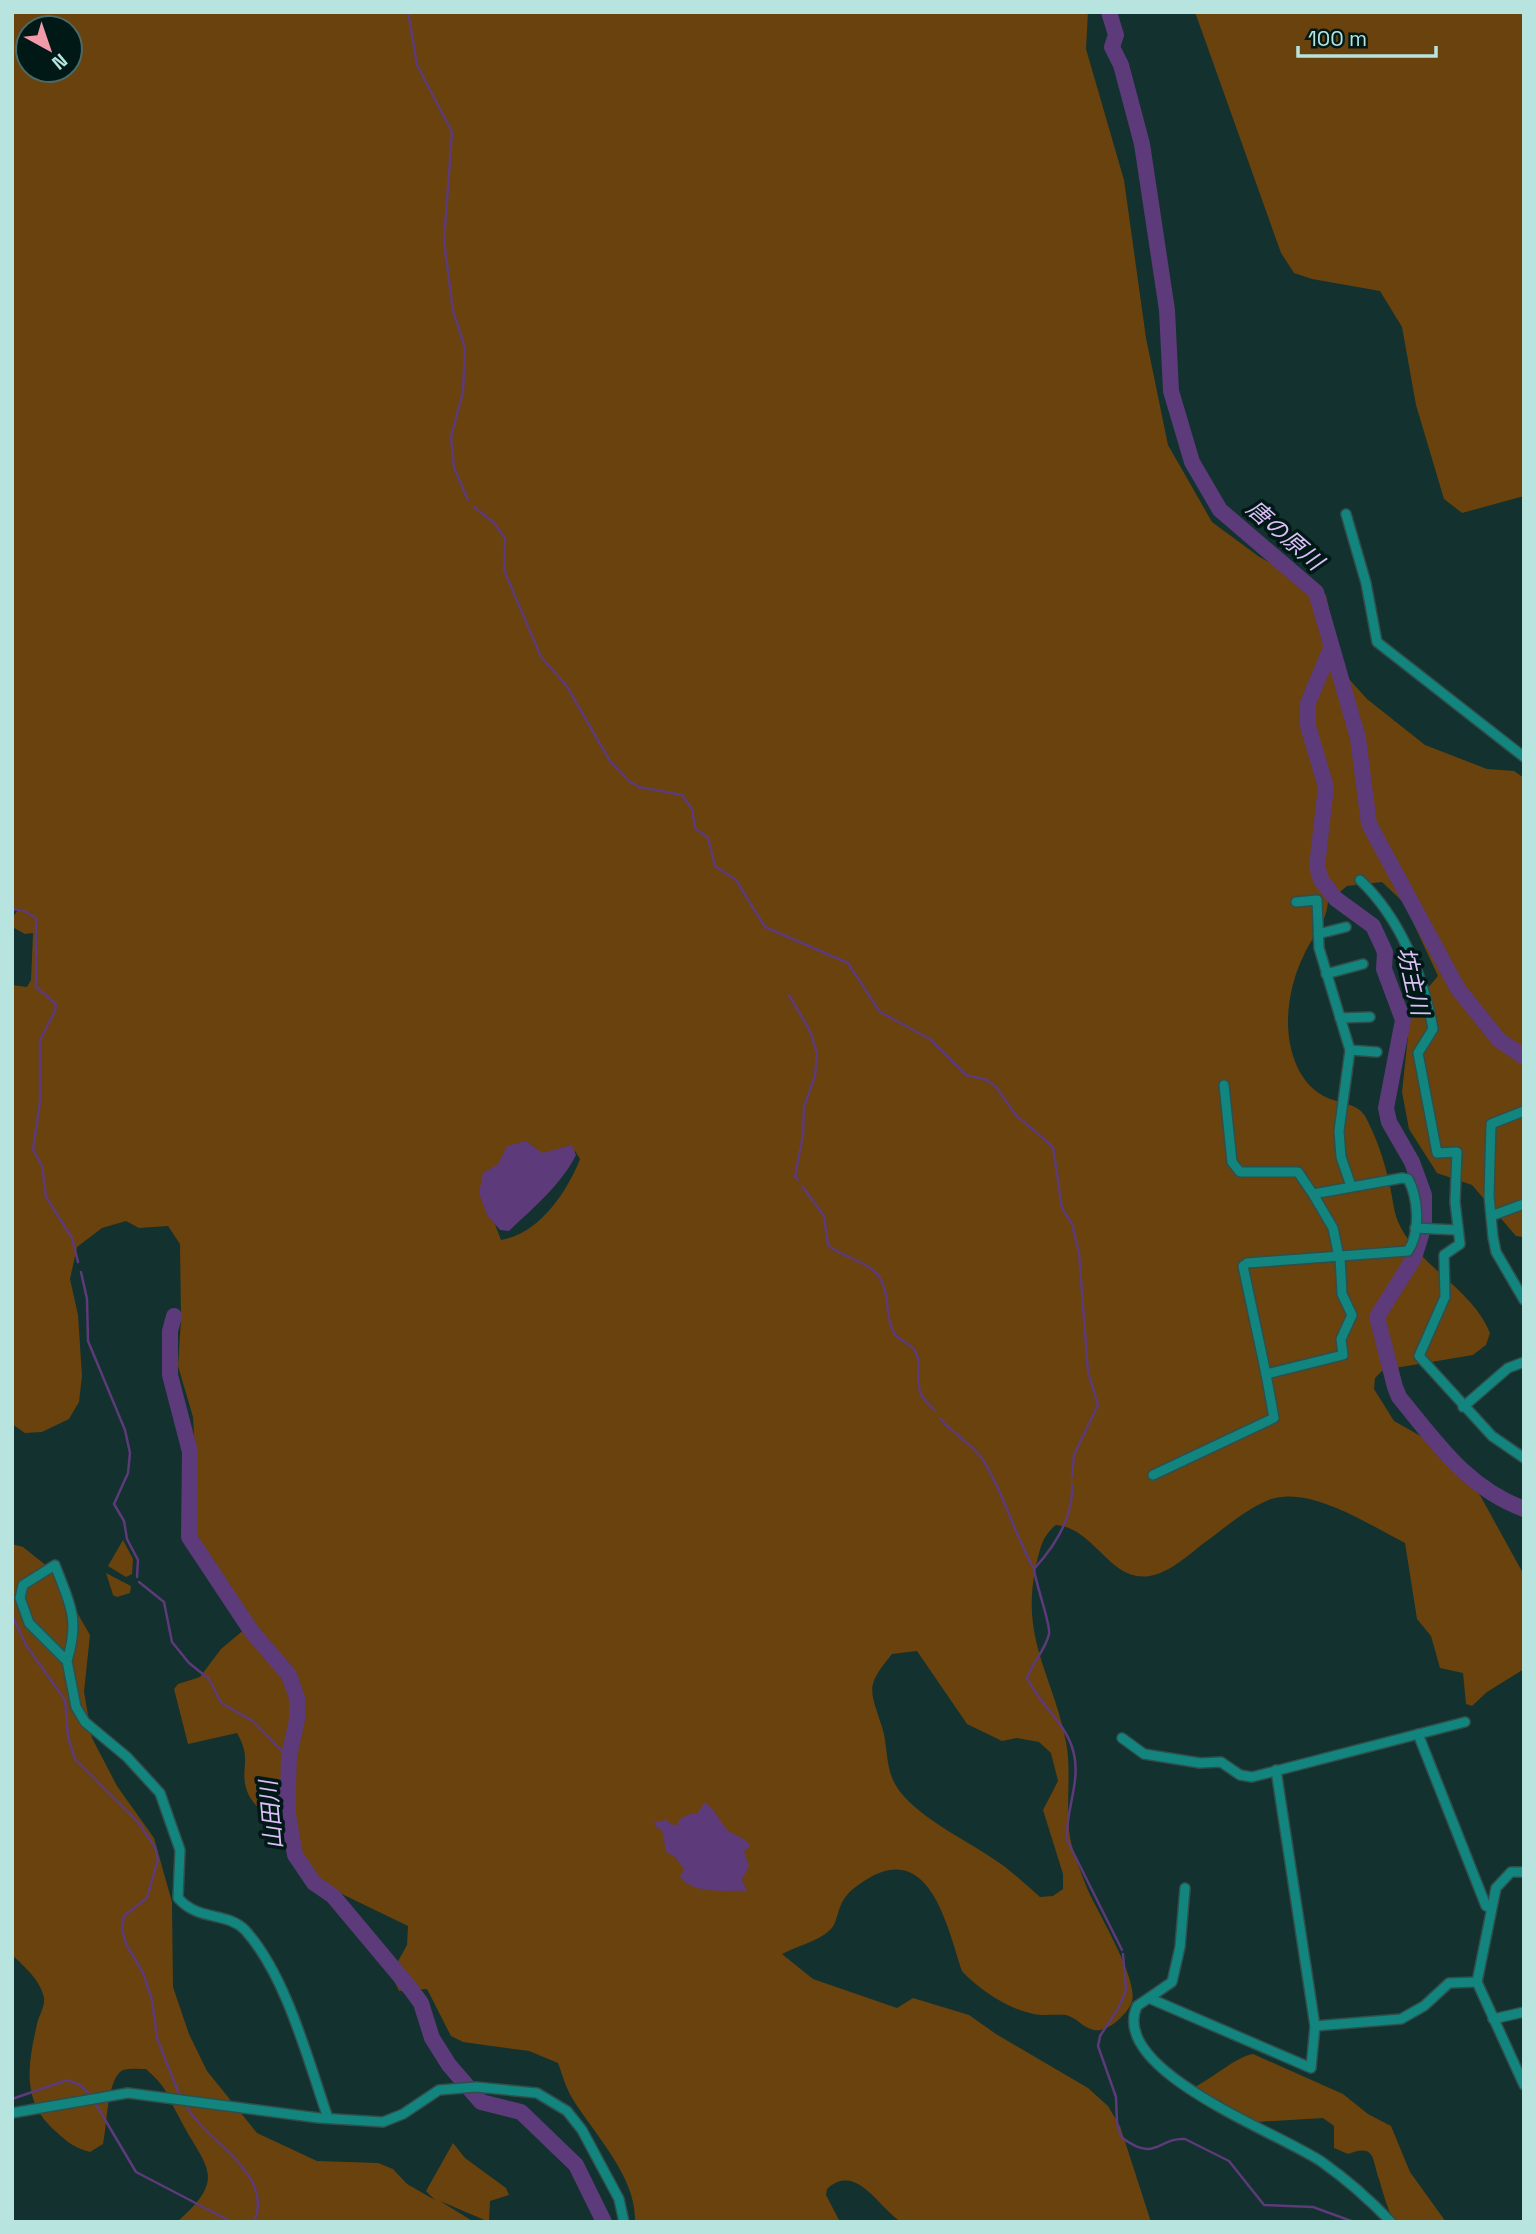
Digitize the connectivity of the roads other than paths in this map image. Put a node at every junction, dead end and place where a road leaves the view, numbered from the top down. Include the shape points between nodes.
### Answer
1 (1346, 514) dead end
2 (1524, 757) edge
3 (1360, 880) dead end
4 (1296, 902) dead end
5 (1346, 927) dead end
6 (1318, 934) junction
7 (1363, 964) dead end
8 (1325, 974) junction
9 (1370, 1017) dead end
10 (1340, 1018) junction
11 (1350, 1050) junction
12 (1377, 1052) dead end
13 (1224, 1085) dead end
14 (1524, 1111) edge
15 (1352, 1186) junction
16 (1313, 1194) junction
17 (1524, 1204) edge
18 (1491, 1216) junction
19 (1415, 1228) junction
20 (1457, 1230) junction
21 (1339, 1257) junction
22 (1524, 1300) edge
23 (1524, 1362) edge
24 (1266, 1374) junction
25 (1463, 1407) junction
26 (1524, 1458) edge
27 (1153, 1475) dead end
28 (67, 1661) junction
29 (1465, 1722) dead end
30 (1418, 1734) junction
31 (1122, 1738) dead end
32 (1276, 1770) junction
33 (1524, 1872) edge
34 (1185, 1888) dead end
35 (1490, 1908) junction
36 (1477, 1982) junction
37 (1151, 1999) junction
38 (1524, 2012) edge
39 (1493, 2019) junction
40 (1315, 2026) junction
41 (1524, 2085) edge
42 (12, 2113) edge
43 (327, 2118) junction
44 (624, 2222) edge
45 (1391, 2222) edge

1 - 2 street via 1377,642
3 - 20 street via 1380,899 1395,924 1429,1004 1433,1029 1418,1053 1435,1148 1437,1153 1457,1152
4 - 6 street via 1317,901
5 - 6 street
6 - 8 street
7 - 8 street
8 - 10 street
9 - 10 street
10 - 11 street
11 - 12 street
11 - 15 street via 1339,1130 1341,1157
13 - 16 street via 1232,1162 1240,1172 1298,1172
14 - 18 street via 1492,1124
15 - 16 street
15 - 19 street via 1408,1179 1416,1192
16 - 21 street via 1333,1228
17 - 18 street
18 - 22 street via 1496,1252
19 - 20 street
19 - 21 street via 1411,1246 1401,1253
20 - 25 street via 1460,1244 1444,1255 1446,1297 1419,1356
21 - 24 street via 1342,1294 1352,1315 1341,1339 1343,1354
21 - 24 street via 1243,1265
23 - 25 street via 1508,1368
24 - 27 street via 1274,1418
25 - 26 street via 1492,1436
28 - 28 street via 29,1623 20,1598 23,1585 55,1565 74,1622
28 - 43 street via 76,1707 85,1722 160,1793 180,1850 178,1899 195,1913 232,1921 244,1929 277,1976
29 - 30 street
30 - 32 street
30 - 35 street
31 - 32 street via 1144,1754 1221,1762 1252,1777
32 - 40 street
33 - 35 street via 1505,1877
34 - 37 street via 1172,1982
35 - 36 street
36 - 39 street
36 - 40 street via 1449,1983 1401,2019
37 - 40 street via 1311,2068
37 - 45 street via 1137,2006 1132,2026 1162,2071 1324,2163
38 - 39 street
39 - 41 street
42 - 43 street via 128,2093
43 - 44 street via 383,2122 439,2090 454,2087 537,2093 567,2111 582,2130 619,2199

